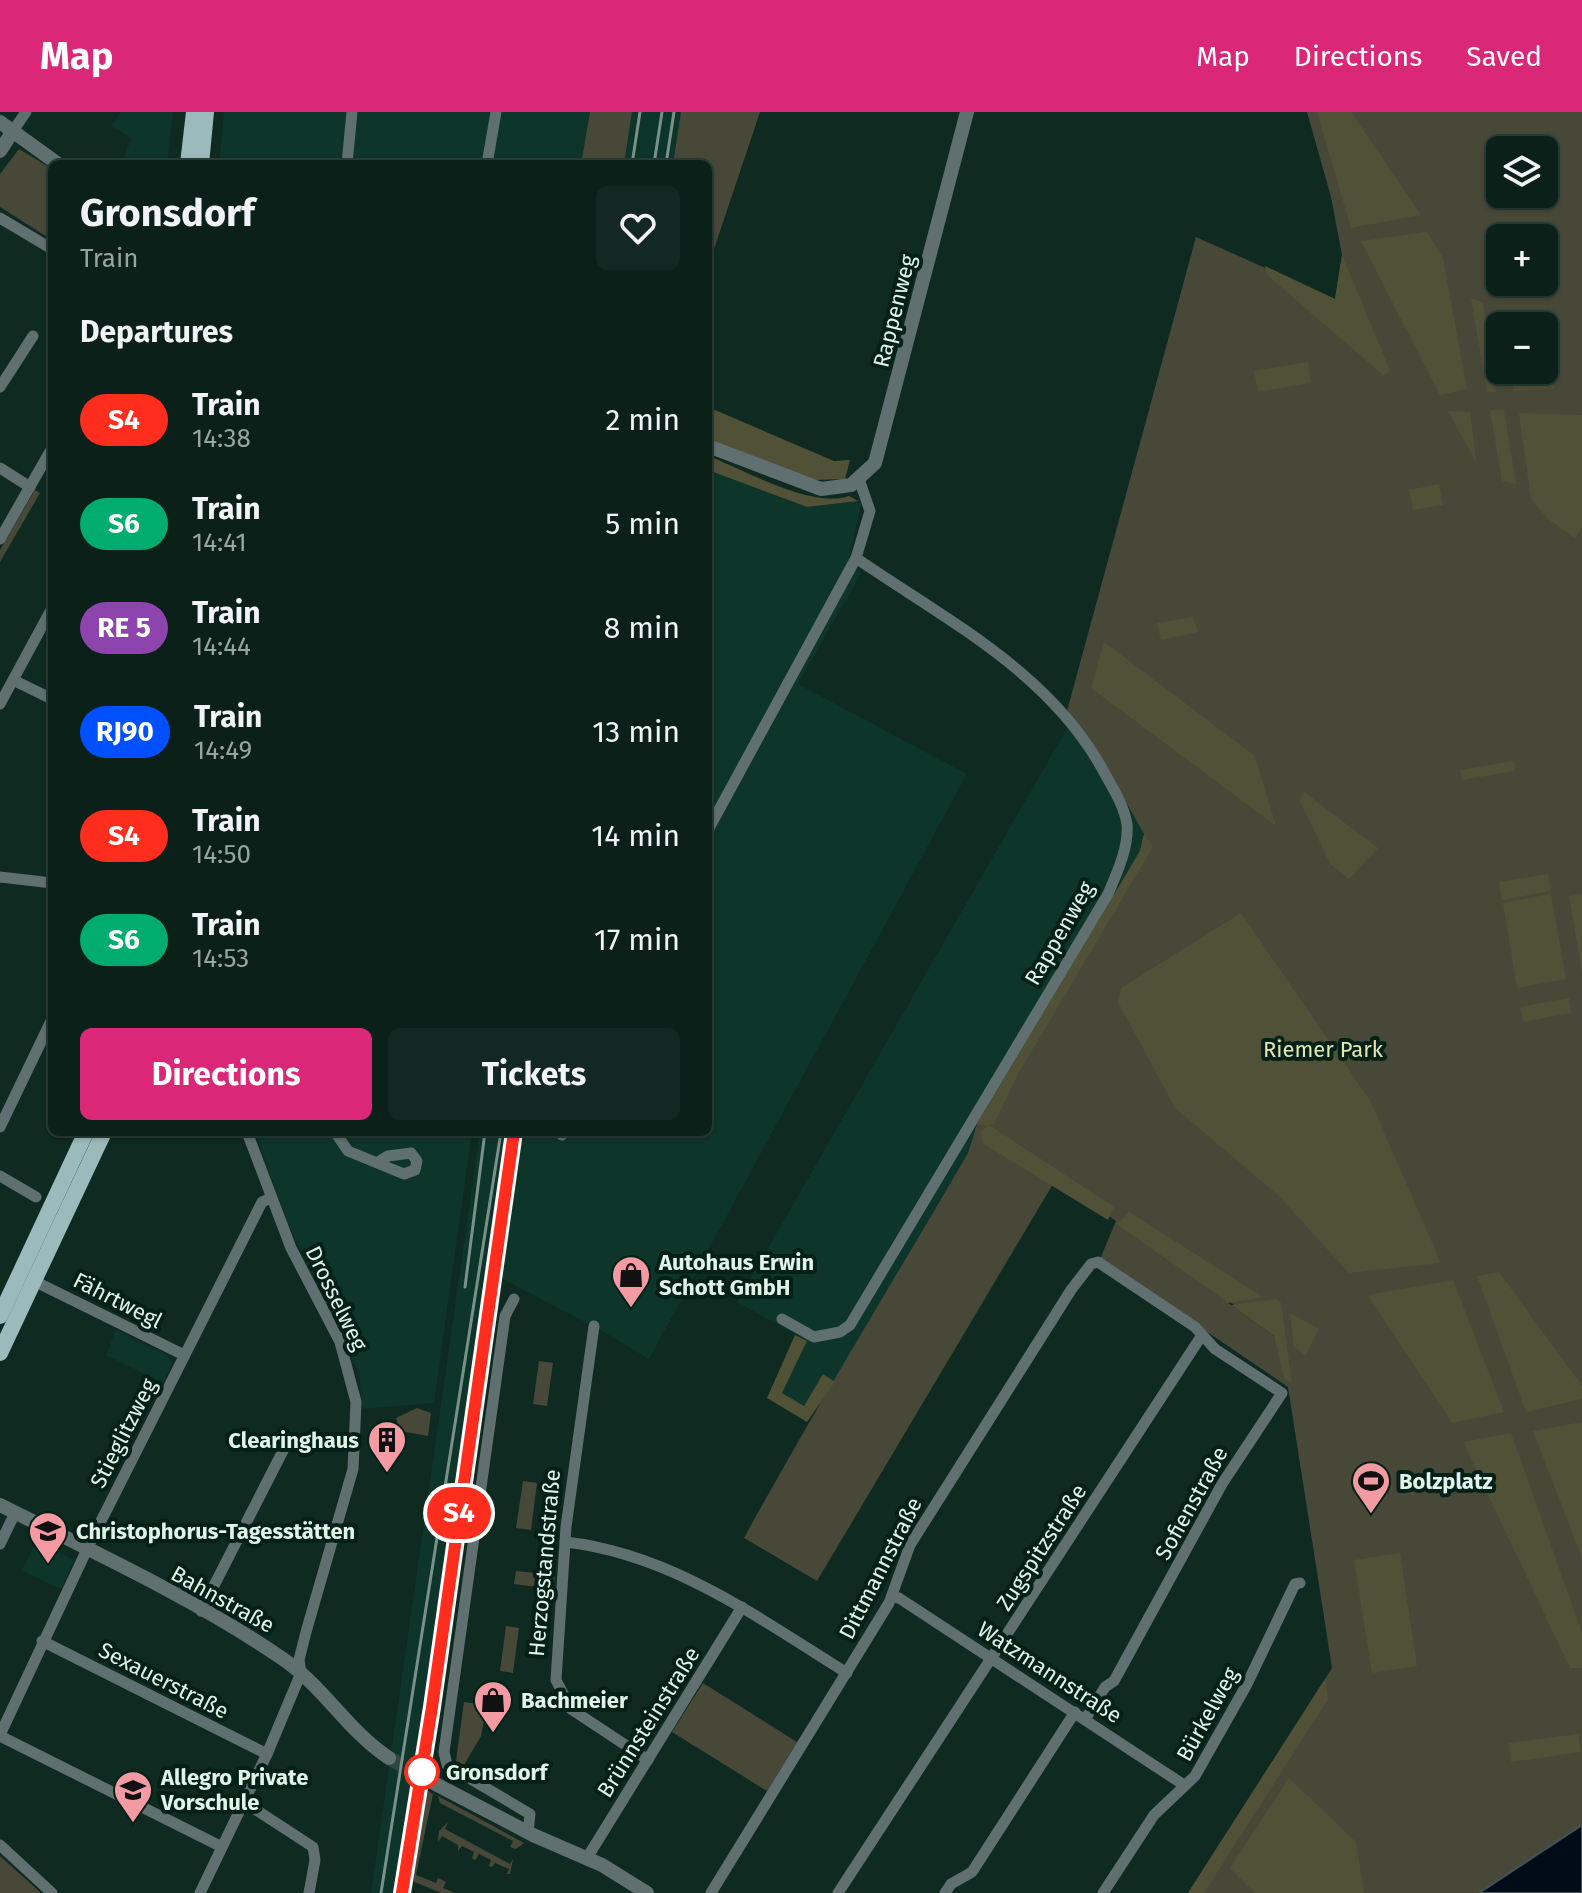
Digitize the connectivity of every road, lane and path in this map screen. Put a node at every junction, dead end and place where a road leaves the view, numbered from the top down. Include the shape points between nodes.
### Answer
1 (26, 112) edge
2 (194, 112) edge
3 (206, 112) edge
4 (352, 112) edge
5 (496, 112) edge
6 (967, 112) edge
7 (0, 122) edge
8 (13, 131) junction
9 (0, 150) edge
10 (53, 160) edge
11 (188, 160) edge
12 (201, 160) edge
13 (347, 160) edge
14 (488, 160) edge
15 (0, 218) edge
16 (48, 247) edge
17 (33, 336) dead end
18 (0, 387) edge
19 (712, 448) edge
20 (48, 455) edge
21 (0, 468) edge
22 (859, 479) junction
23 (30, 487) junction
24 (0, 539) edge
25 (856, 558) junction
26 (48, 615) edge
27 (13, 680) junction
28 (48, 697) edge
29 (0, 704) edge
30 (712, 823) edge
31 (0, 877) edge
32 (48, 883) edge
33 (48, 1027) edge
34 (0, 1127) edge
35 (84, 1136) edge
36 (102, 1136) edge
37 (248, 1136) edge
38 (338, 1136) edge
39 (380, 1161) dead end
40 (0, 1176) edge
41 (36, 1197) dead end
42 (271, 1198) junction
43 (34, 1281) junction
44 (514, 1299) dead end
45 (0, 1316) edge
46 (782, 1319) dead end
47 (594, 1326) dead end
48 (1202, 1335) junction
49 (0, 1353) edge
50 (184, 1355) junction
51 (356, 1446) junction
52 (0, 1505) edge
53 (15, 1513) junction
54 (565, 1542) junction
55 (0, 1544) edge
56 (87, 1550) junction
57 (1300, 1583) dead end
58 (892, 1597) junction
59 (742, 1607) junction
60 (201, 1611) junction
61 (42, 1641) junction
62 (992, 1658) junction
63 (301, 1673) junction
64 (847, 1673) junction
65 (1075, 1712) junction
66 (1086, 1718) junction
67 (0, 1735) edge
68 (267, 1754) junction
69 (389, 1758) tunnel mouth
70 (648, 1760) junction
71 (426, 1779) tunnel mouth
72 (1184, 1785) junction
73 (244, 1802) junction
74 (528, 1833) junction
75 (0, 1845) edge
76 (222, 1847) junction
77 (587, 1858) junction
78 (50, 1892) edge
79 (200, 1893) edge
80 (309, 1893) edge
81 (647, 1893) edge
82 (711, 1893) edge
83 (838, 1893) edge
84 (945, 1893) edge
85 (1103, 1893) edge

1 - 8 street
2 - 11 main road
3 - 12 main road
4 - 13 street
5 - 14 street
6 - 22 street, Rappenweg via 879,455
7 - 8 street
8 - 9 street
8 - 10 street
15 - 16 street
17 - 18 street
19 - 22 street via 821,489 841,489
20 - 23 street
21 - 23 street
22 - 25 street via 870,511
23 - 24 street
25 - 30 street
25 - 46 street, Rappenweg via 1024,673 1094,753 1122,805 1127,826 1108,894 850,1325 814,1337
26 - 27 street
27 - 28 street
27 - 29 street
31 - 32 street
33 - 34 street
35 - 45 main road
36 - 43 main road
37 - 42 street, Drosselweg
38 - 39 street via 348,1151
40 - 41 street
42 - 50 street, Stieglitzweg via 262,1202
42 - 51 street, Drosselweg via 344,1352 356,1402
43 - 49 main road
43 - 50 street, Fährtwegl
44 - 74 street via 505,1316 444,1752 447,1765 530,1814
47 - 54 street, Herzogstandstraße
48 - 58 street, Dittmannstraße via 1098,1262 1091,1264 910,1545
48 - 62 street, Zugspitzstraße
48 - 66 street, Sofienstraße via 1282,1393 1222,1484 1114,1681
50 - 56 street, Stieglitzweg
51 - 60 street via 295,1438 285,1442
51 - 63 street, Drosselweg via 303,1646
52 - 53 street, Bahnstraße
53 - 55 street
53 - 56 street, Bahnstraße
54 - 59 street via 663,1567
54 - 70 street, Herzogstandstraße via 555,1670 559,1689 571,1709
56 - 60 street, Bahnstraße
56 - 61 street, Stieglitzweg
57 - 72 street, Bürkelweg via 1211,1750
58 - 62 street, Watzmannstraße
58 - 64 street, Dittmannstraße
59 - 64 street
59 - 70 street, Brünnsteinstraße
60 - 63 street, Bahnstraße
61 - 67 street, Stieglitzweg
61 - 68 street, Sexauerstraße
62 - 65 street, Watzmannstraße
62 - 83 street, Zugspitzstraße
63 - 68 street, Drosselweg
63 - 69 street, Bahnstraße via 361,1739
64 - 82 street, Dittmannstraße
65 - 66 street, Watzmannstraße
65 - 84 street via 972,1872
66 - 72 street, Watzmannstraße
67 - 76 street
68 - 73 street, Drosselweg
70 - 77 street, Brünnsteinstraße
71 - 74 street
72 - 85 street, Bürkelweg via 1154,1815
73 - 76 street, Drosselweg
73 - 80 street via 313,1847
74 - 77 street
75 - 78 street
76 - 79 street, Drosselweg
77 - 81 street

